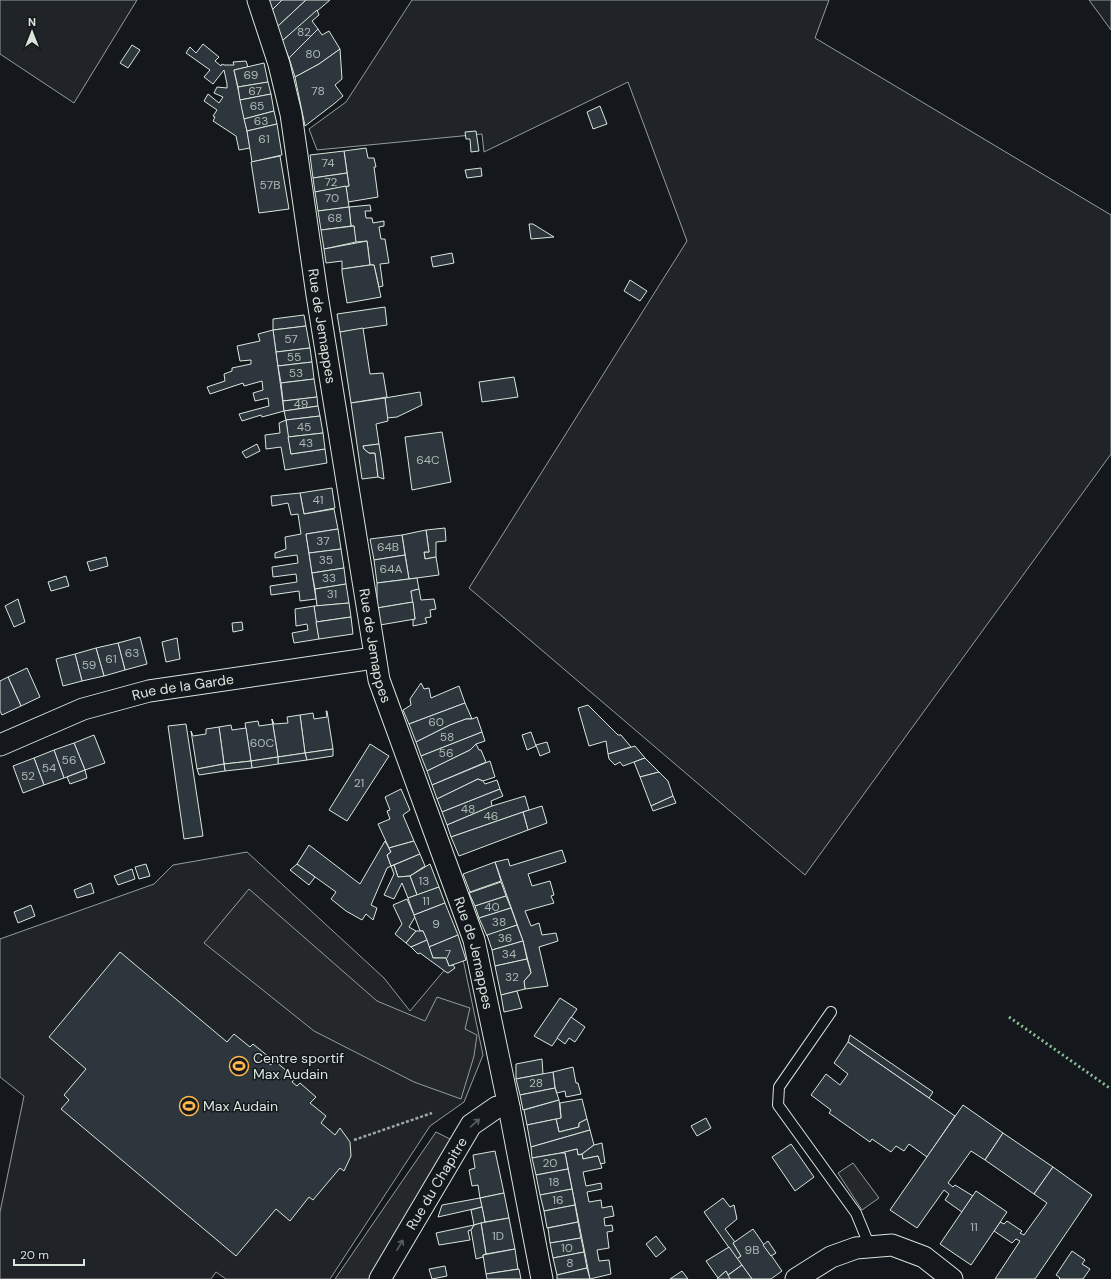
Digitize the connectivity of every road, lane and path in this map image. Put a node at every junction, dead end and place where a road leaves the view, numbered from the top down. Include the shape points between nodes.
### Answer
1 (258, 0) edge
2 (374, 658) junction
3 (0, 745) edge
4 (831, 1012) dead end
5 (509, 1107) junction
6 (432, 1113) dead end
7 (354, 1140) dead end
8 (870, 1247) junction
9 (380, 1279) edge
10 (542, 1279) edge
11 (796, 1279) edge
12 (952, 1279) edge

1 - 2 street, Rue de Jemappes via 279,64 291,114
2 - 3 street, Rue de la Garde via 149,691 82,709
2 - 5 street, Rue de Jemappes via 399,738 474,940
4 - 8 lane via 779,1087 778,1105 856,1213
9 -> 5 street, Rue du Chapitre via 471,1125 497,1107
5 - 10 street, Rue de Jemappes
6 - 7 path
8 - 11 street via 856,1248 831,1257
8 - 12 street via 892,1245 924,1257

